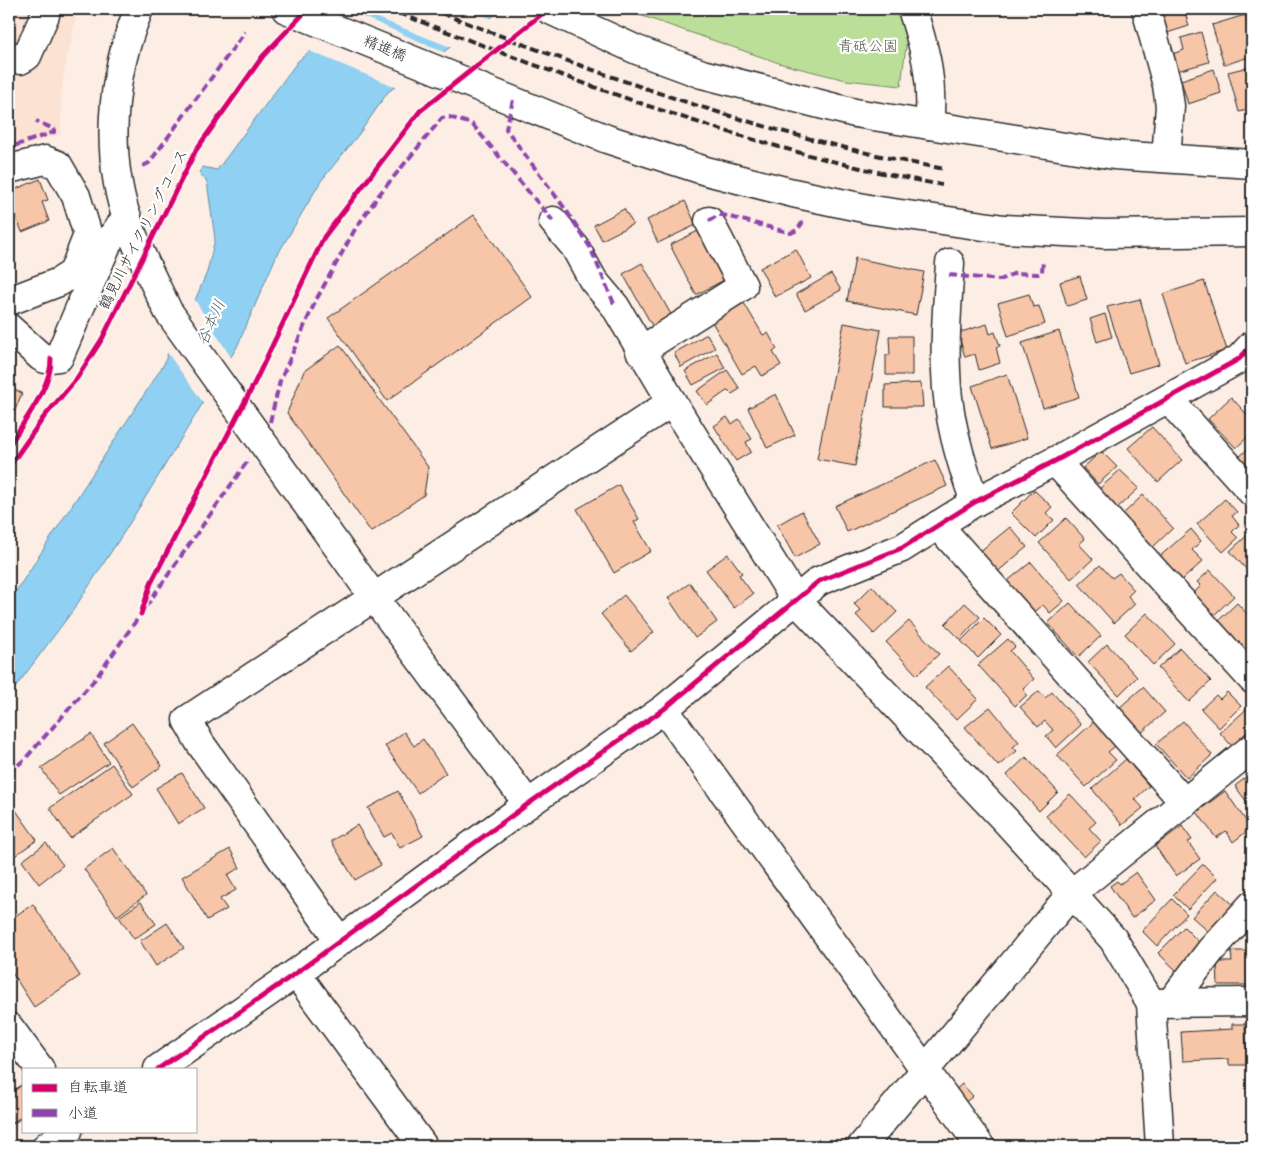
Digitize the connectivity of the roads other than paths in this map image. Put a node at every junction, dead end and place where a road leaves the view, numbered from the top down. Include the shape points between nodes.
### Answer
1 (45, 9) edge
2 (139, 9) edge
3 (286, 9) edge
4 (912, 9) edge
5 (1146, 9) edge
6 (558, 14) edge
7 (9, 56) edge
8 (929, 125) junction
9 (1166, 158) junction
10 (1252, 164) edge
11 (9, 169) edge
12 (553, 221) dead end
13 (709, 221) dead end
14 (128, 222) junction
15 (1252, 232) edge
16 (950, 263) dead end
17 (9, 300) edge
18 (9, 328) edge
19 (1252, 345) edge
20 (640, 351) junction
21 (1168, 399) junction
22 (672, 402) junction
23 (1055, 461) junction
24 (1252, 492) edge
25 (975, 502) junction
26 (938, 525) junction
27 (373, 596) junction
28 (795, 599) junction
29 (1252, 679) edge
30 (664, 709) junction
31 (1252, 748) edge
32 (1184, 803) junction
33 (528, 804) junction
34 (1071, 894) junction
35 (1252, 904) edge
36 (339, 940) junction
37 (296, 973) junction
38 (1162, 1002) junction
39 (1252, 1002) edge
40 (9, 1027) edge
41 (39, 1068) edge
42 (159, 1068) edge
43 (925, 1071) junction
44 (67, 1132) edge
45 (47, 1146) edge
46 (423, 1146) edge
47 (862, 1146) edge
48 (980, 1146) edge
49 (1160, 1146) edge

1 - 7 street via 27,56 20,60
2 - 14 street via 121,57 114,102 116,172
3 - 15 street, 精進橋 via 608,139 706,171 873,210 1004,230 1163,234
4 - 8 street via 926,51 932,98
5 - 9 street via 1170,106
6 - 8 street via 637,50 702,74 846,112
8 - 9 street via 1075,149
9 - 10 street
11 - 17 street via 45,160 58,164 76,196 88,235 73,273 59,282
12 - 20 street via 615,306
13 - 20 street via 743,286
14 - 18 street via 108,242 59,358 41,357
14 - 27 street via 168,311
16 - 25 street via 945,330 950,413
19 - 21 street via 1239,359
20 - 22 street
21 - 23 street
21 - 24 street
22 - 27 street
22 - 28 street
23 - 25 street
23 - 29 street
25 - 26 street
26 - 28 street via 902,548 819,581
26 - 32 street
27 - 33 street
27 - 36 street via 187,720
28 - 30 street
28 - 34 street via 1008,823
30 - 33 street
30 - 43 street
31 - 32 street
32 - 34 street
33 - 36 street
34 - 38 street via 1113,939
34 - 43 street
35 - 38 street
36 - 37 street
37 - 42 street
37 - 46 street
38 - 39 street
38 - 49 street
40 - 41 street
43 - 47 street
43 - 48 street
44 - 45 street

